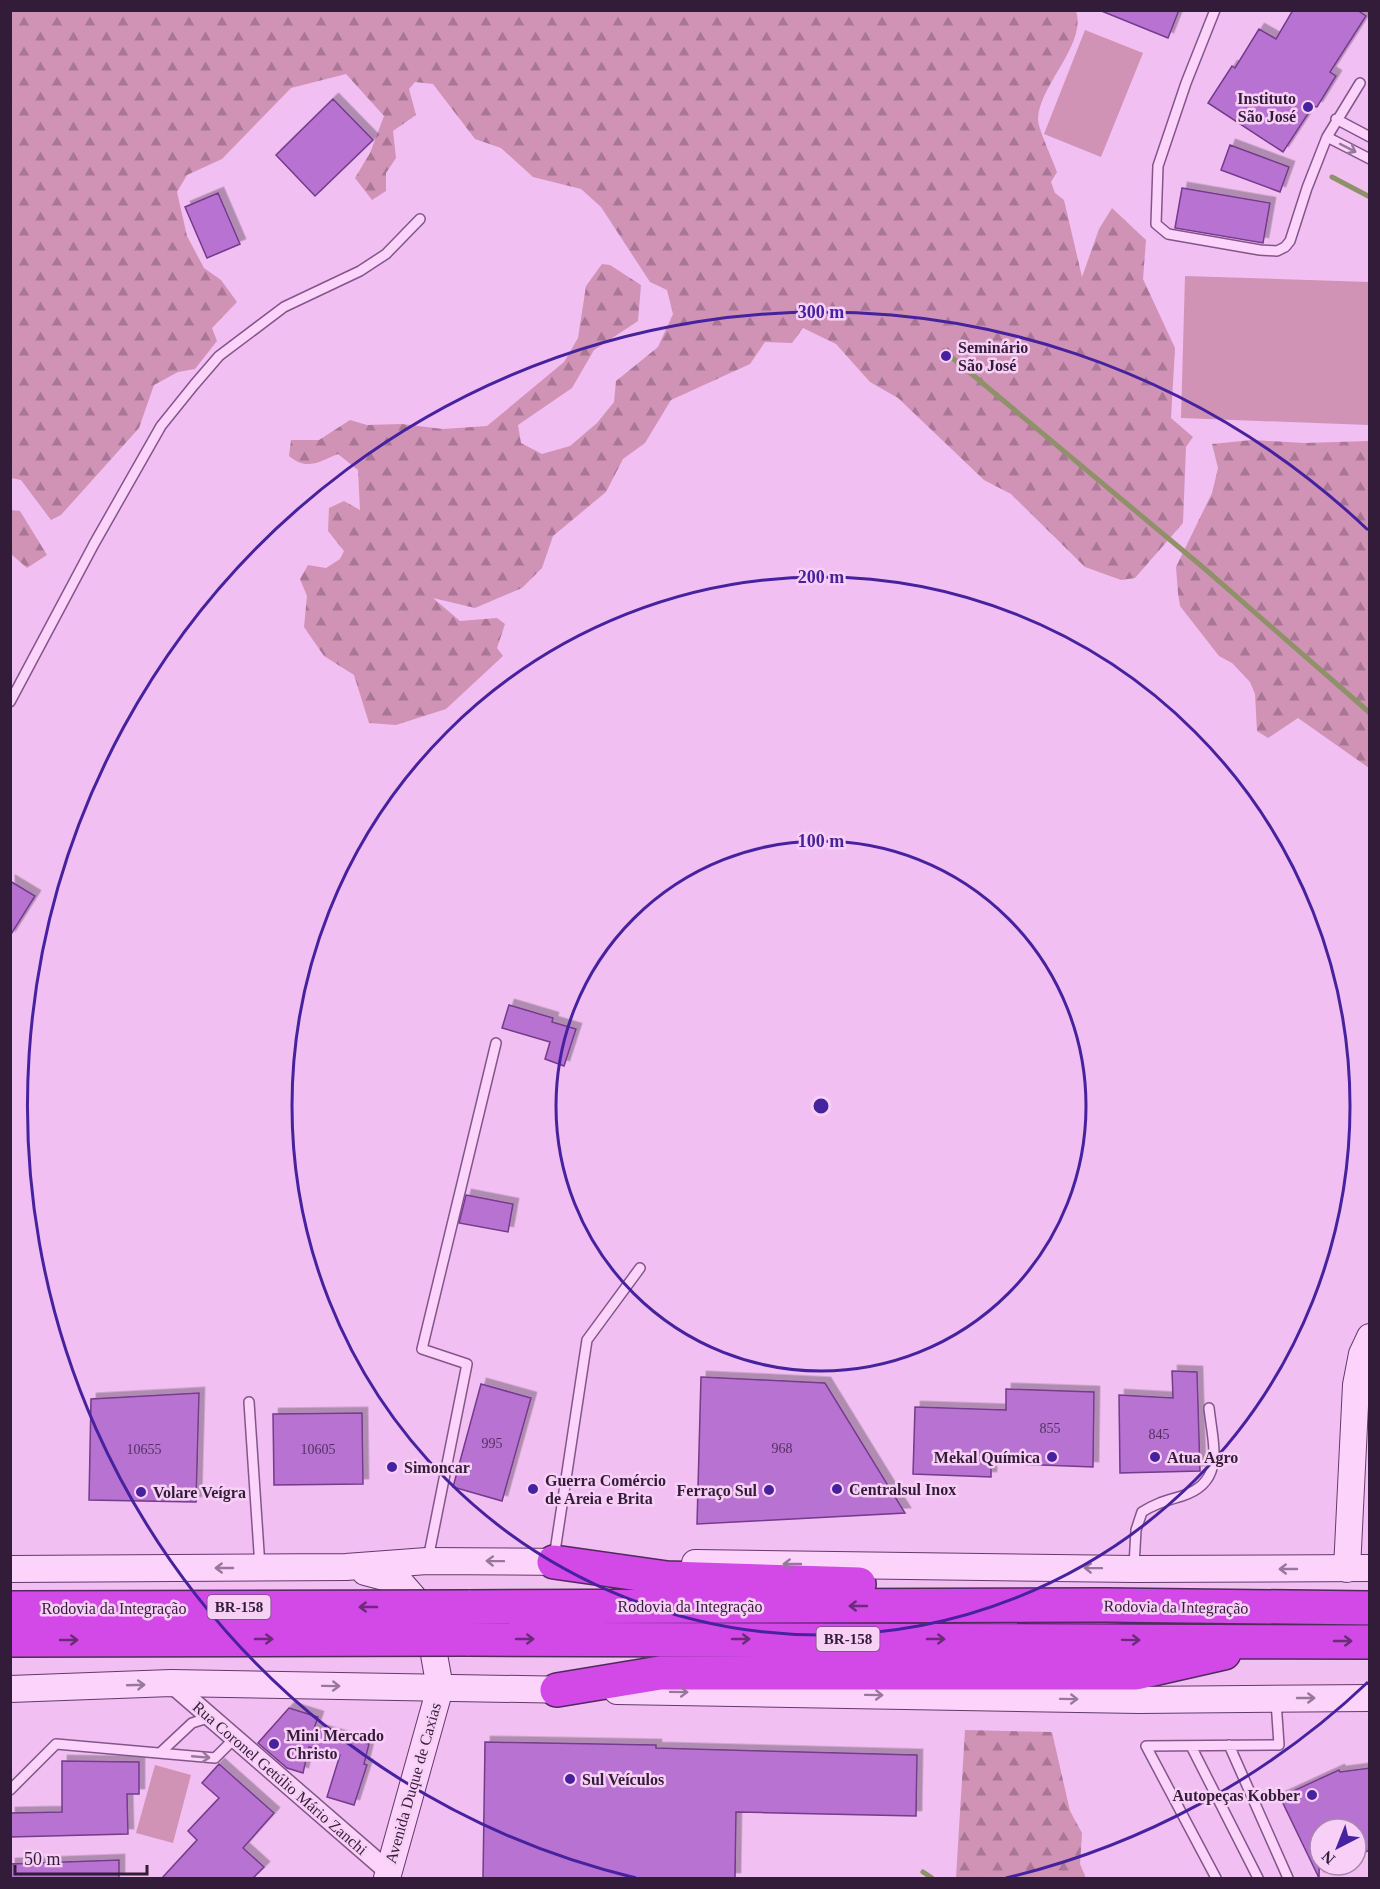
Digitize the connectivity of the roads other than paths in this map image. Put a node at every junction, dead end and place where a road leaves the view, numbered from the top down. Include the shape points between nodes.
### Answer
1 (1215, 10) edge
2 (1360, 83) dead end
3 (1336, 119) junction
4 (1327, 137) junction
5 (1370, 137) edge
6 (1370, 159) edge
7 (420, 219) dead end
8 (10, 702) edge
9 (496, 1043) dead end
10 (640, 1268) dead end
11 (1370, 1337) edge
12 (249, 1402) dead end
13 (1209, 1408) dead end
14 (428, 1561) junction
15 (554, 1562) junction
16 (13, 1567) edge
17 (260, 1568) junction
18 (346, 1568) junction
19 (1358, 1568) edge
20 (1134, 1569) junction
21 (10, 1608) edge
22 (1270, 1608) junction
23 (1370, 1608) edge
24 (10, 1640) edge
25 (1275, 1641) junction
26 (1370, 1642) edge
27 (171, 1683) junction
28 (12, 1688) edge
29 (440, 1688) junction
30 (557, 1690) junction
31 (1276, 1698) junction
32 (1370, 1698) edge
33 (211, 1718) junction
34 (235, 1738) junction
35 (1229, 1745) junction
36 (1191, 1746) junction
37 (160, 1753) junction
38 (10, 1790) edge
39 (388, 1875) edge
40 (1216, 1878) edge
41 (1258, 1878) edge
42 (1288, 1878) edge

1 - 4 lane via 1158,166 1156,224 1168,234 1179,236 1260,250 1277,251 1285,247
2 - 3 lane
3 - 4 lane
3 - 5 lane
4 -> 6 lane
7 - 8 lane via 386,254 360,272 284,307 206,370 161,426
9 - 14 lane via 422,1349 467,1364
10 - 15 lane via 587,1340
11 - 19 main road via 1356,1385
12 - 17 lane
13 - 20 lane via 1215,1459 1210,1475 1202,1488 1158,1502 1142,1512 1136,1530
15 -> 14 main road, BR-158
14 - 18 main road, BR-158
20 -> 15 main road, BR-158
15 - 22 highway, BR-158 via 667,1578 1232,1598
17 -> 16 main road, BR-158
17 - 18 main road, BR-158
18 - 29 main road via 399,1581 413,1597 428,1621
19 -> 20 main road, BR-158
22 -> 21 highway, Rodovia da Integração / BR-158, bridge via 1105,1605
22 - 23 highway, Rodovia da Integração / BR-158
24 -> 25 highway, Rodovia da Integração / BR-158, bridge
25 -> 26 highway, Rodovia da Integração / BR-158
25 - 30 highway, BR-158 via 1136,1673 660,1673
28 -> 27 main road, BR-158
27 -> 29 main road, BR-158
27 - 33 street, Rua Coronel Getúlio Mário Zanchi
29 - 30 main road, BR-158
29 - 39 main road, Avenida Duque de Caxias
30 -> 31 main road, BR-158 via 1139,1700
31 -> 32 main road, BR-158
31 - 35 lane via 1279,1745
33 - 34 street, Rua Coronel Getúlio Mário Zanchi
33 - 37 lane via 192,1723
37 -> 34 lane via 215,1758
34 - 39 street, Rua Coronel Getúlio Mário Zanchi
35 - 36 lane
35 - 42 lane
36 - 40 lane via 1146,1746
36 - 41 lane
37 - 38 lane via 57,1744

